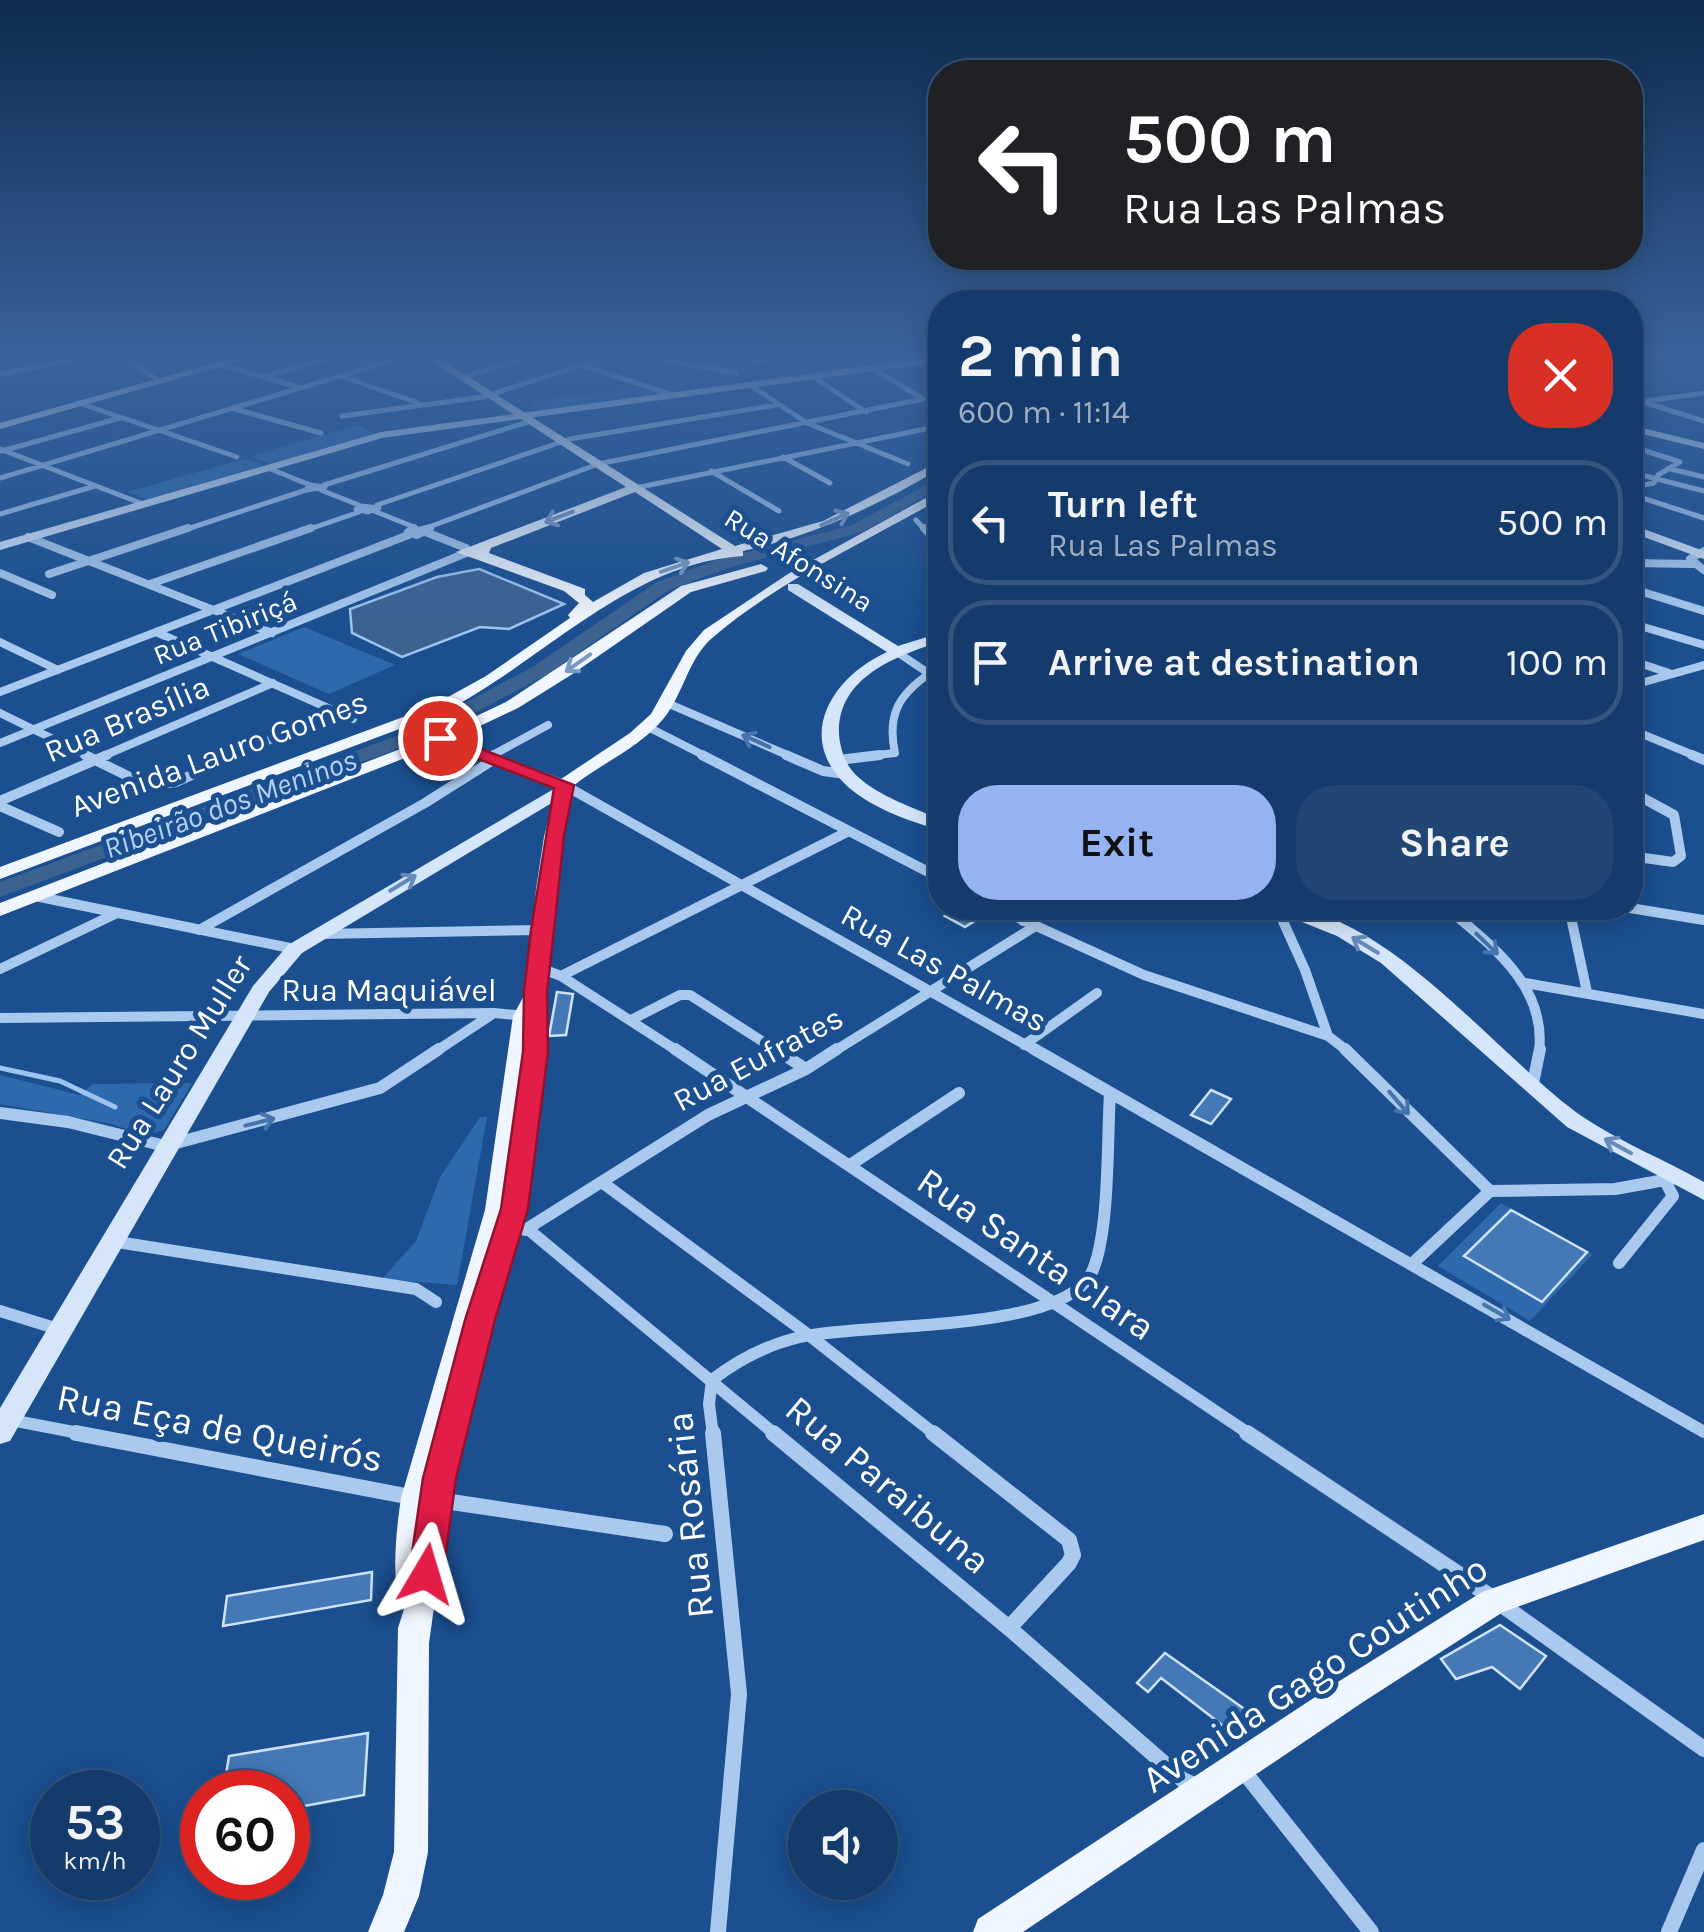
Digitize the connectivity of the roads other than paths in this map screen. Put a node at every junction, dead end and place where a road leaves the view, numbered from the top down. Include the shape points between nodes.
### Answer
1 (113, 445) edge
2 (202, 445) edge
3 (346, 445) edge
4 (447, 445) edge
5 (555, 445) edge
6 (574, 445) edge
7 (696, 445) edge
8 (841, 445) edge
9 (858, 445) edge
10 (1, 450) edge
11 (1643, 450) edge
12 (238, 457) dead end
13 (783, 457) junction
14 (602, 463) junction
15 (908, 464) dead end
16 (43, 466) junction
17 (268, 468) junction
18 (1670, 469) junction
19 (928, 470) edge
20 (710, 471) junction
21 (1643, 475) edge
22 (1704, 477) edge
23 (0, 478) edge
24 (1655, 478) junction
25 (830, 483) dead end
26 (95, 486) junction
27 (639, 486) junction
28 (323, 487) junction
29 (1643, 487) edge
30 (308, 488) junction
31 (1704, 491) edge
32 (1643, 496) edge
33 (928, 501) edge
34 (143, 504) junction
35 (376, 508) junction
36 (360, 509) junction
37 (779, 511) dead end
38 (0, 514) edge
39 (928, 515) edge
40 (1704, 518) edge
41 (916, 520) junction
42 (428, 530) junction
43 (412, 531) junction
44 (928, 532) edge
45 (1643, 533) edge
46 (28, 537) junction
47 (0, 546) edge
48 (473, 550) junction
49 (1700, 555) edge
50 (90, 560) junction
51 (1643, 562) edge
52 (765, 566) junction
53 (1704, 570) edge
54 (0, 573) edge
55 (50, 574) dead end
56 (149, 584) junction
57 (628, 587) junction
58 (686, 589) junction
59 (570, 591) junction
60 (1643, 592) edge
61 (52, 596) dead end
62 (212, 610) junction
63 (1704, 611) edge
64 (1643, 627) edge
65 (156, 632) junction
66 (272, 633) junction
67 (928, 640) edge
68 (0, 642) edge
69 (1704, 645) edge
70 (894, 650) junction
71 (215, 656) junction
72 (1643, 664) edge
73 (1704, 665) edge
74 (58, 670) junction
75 (928, 673) edge
76 (1670, 673) junction
77 (928, 675) edge
78 (1643, 682) edge
79 (274, 683) junction
80 (0, 692) edge
81 (667, 703) junction
82 (334, 711) junction
83 (0, 713) edge
84 (352, 719) dead end
85 (548, 725) dead end
86 (648, 727) junction
87 (34, 729) junction
88 (1643, 734) edge
89 (440, 738) junction
90 (0, 743) edge
91 (490, 759) junction
92 (94, 760) junction
93 (1704, 760) edge
94 (842, 767) junction
95 (564, 787) junction
96 (1643, 798) edge
97 (0, 803) edge
98 (928, 819) edge
99 (848, 831) junction
100 (59, 832) dead end
101 (1643, 858) edge
102 (0, 870) edge
103 (928, 872) edge
104 (742, 886) junction
105 (34, 896) junction
106 (0, 910) edge
107 (1643, 910) edge
108 (115, 914) junction
109 (1021, 920) edge
110 (1032, 920) edge
111 (1284, 920) edge
112 (1312, 920) edge
113 (1459, 920) edge
114 (1571, 920) edge
115 (1704, 920) edge
116 (1029, 924) junction
117 (199, 930) junction
118 (542, 930) junction
119 (320, 934) junction
120 (295, 949) junction
121 (538, 968) junction
122 (0, 969) edge
123 (561, 976) junction
124 (1525, 983) junction
125 (931, 992) junction
126 (1586, 992) junction
127 (1097, 994) dead end
128 (494, 1013) junction
129 (1704, 1014) edge
130 (246, 1016) junction
131 (530, 1016) junction
132 (0, 1018) edge
133 (632, 1020) junction
134 (1328, 1036) junction
135 (1024, 1044) junction
136 (806, 1069) junction
137 (1532, 1088) junction
138 (959, 1093) dead end
139 (1110, 1093) junction
140 (747, 1097) junction
141 (0, 1113) edge
142 (166, 1146) junction
143 (850, 1165) junction
144 (1671, 1180) junction
145 (603, 1183) junction
146 (1490, 1191) junction
147 (1704, 1192) edge
148 (518, 1230) junction
149 (110, 1241) junction
150 (1413, 1263) junction
151 (1619, 1263) dead end
152 (436, 1302) dead end
153 (1058, 1304) junction
154 (0, 1311) edge
155 (58, 1330) junction
156 (810, 1336) junction
157 (712, 1380) junction
158 (2, 1424) edge
159 (1704, 1432) edge
160 (425, 1499) junction
161 (1704, 1527) edge
162 (665, 1534) dead end
163 (1493, 1602) junction
164 (1009, 1628) junction
165 (1704, 1750) edge
166 (1239, 1766) junction
167 (1205, 1790) junction
168 (1704, 1850) edge
169 (386, 1932) edge
170 (718, 1932) edge
171 (991, 1932) edge
172 (1371, 1932) edge
173 (1668, 1932) edge

1 - 16 street
2 - 12 street
3 - 17 street
4 - 28 street
5 - 35 street
6 - 14 main road, Rua Afonsina
7 - 14 street
8 - 13 street
9 - 15 street
10 - 16 street
11 - 18 street via 1680,461
13 - 20 street
13 - 25 street
14 - 27 main road, Rua Afonsina
14 - 42 street
16 - 23 street
16 - 26 street
17 - 30 street
17 - 34 street
18 - 22 street
18 - 24 street
52 -> 19 main road, Avenida Lauro Gomes
20 - 27 street
20 - 37 street
21 - 24 street
24 - 29 street
24 - 31 street
26 - 34 street
26 - 38 street
27 -> 48 main road
27 - 52 main road, Rua Afonsina
28 - 30 street
28 - 36 street
30 - 50 street
32 - 40 street
33 - 52 main road via 816,563
34 - 46 street
35 - 36 street
35 - 43 street
36 - 56 street
39 - 41 main road, Rua Lauro Muller
41 - 44 street
41 - 52 main road, Rua Lauro Muller
42 - 43 street
42 - 48 street
43 - 62 street
45 - 49 street
46 - 47 street
46 - 50 street
48 - 59 main road
48 - 66 street, Rua Tibiriçá
49 - 51 street
49 - 53 street
50 - 55 street
50 - 56 street
57 -> 52 main road, Avenida Lauro Gomes via 671,567
52 - 58 main road, Avenida Lauro Gomes
52 - 58 main road, Avenida Lauro Gomes
52 - 70 street, Rua Afonsina
52 - 81 main road, Rua Lauro Muller via 720,627 696,646
54 - 61 street
56 - 62 street
57 - 59 main road, Avenida Lauro Gomes via 595,595
57 - 102 main road, Avenida Lauro Gomes via 504,674 436,710
58 -> 89 main road, Avenida Lauro Gomes via 539,688
59 - 102 main road, Avenida Lauro Gomes via 587,604 580,612 438,702
60 - 63 street
62 - 65 street
62 - 66 street
64 - 69 street
65 - 71 street
65 - 74 street
66 - 71 street, Rua Tibiriçá
67 - 70 street
68 - 74 street
70 - 75 street, Rua Afonsina
70 - 94 street via 839,698 830,732
71 - 79 street
71 - 87 street, Rua Tibiriçá
72 - 76 street
73 - 76 street
74 - 80 street
76 - 78 street
77 - 94 street via 893,711 888,728 895,753
79 - 82 street
79 - 92 street, Rua Brasília
81 - 86 main road, Rua Lauro Muller
94 -> 81 street via 823,771
82 - 84 street
82 - 92 street via 176,782 148,786
83 - 87 street
85 - 91 street
86 - 95 main road, Rua Lauro Muller
86 - 99 street
87 - 90 street, Rua Tibiriçá
87 - 92 street
88 - 93 street
89 - 91 street, Rua Las Palmas
89 - 105 main road, Avenida Lauro Gomes
91 - 95 street, Rua Las Palmas
91 - 117 street
92 - 97 street, Rua Brasília
94 - 98 street via 866,790
95 - 104 street, Rua Las Palmas
95 - 118 main road
119 -> 95 street, Rua Lauro Muller
96 - 101 street via 1674,814 1681,856 1672,862
97 - 100 street
99 - 103 street
99 - 104 street
104 - 123 street
104 - 125 street, Rua Las Palmas
105 - 106 main road, Avenida Lauro Gomes
105 - 108 street
107 - 115 street
108 - 117 street
108 - 122 street
109 - 116 street
110 - 116 street, Rua Eufrates
111 - 134 street
137 -> 112 street via 1388,959
113 -> 124 street
114 - 126 street
116 - 125 street, Rua Eufrates
116 - 134 street via 1144,975
117 - 120 street
118 - 119 street
118 - 121 main road
119 - 120 street, Rua Lauro Muller
120 - 130 street, Rua Lauro Muller
121 - 123 street, Rua Santa Clara
121 - 131 main road
123 - 133 street, Rua Santa Clara
124 - 126 street
124 - 137 street via 1541,1028
125 - 135 street, Rua Las Palmas
125 - 136 street, Rua Eufrates
126 - 129 street
127 - 135 street
128 - 130 street, Rua Maquiável
128 - 131 street, Rua Maquiável
142 -> 128 street via 380,1088
130 - 132 street, Rua Maquiável
130 - 142 street, Rua Lauro Muller
131 - 148 main road via 514,1209
131 - 160 main road via 496,1210
133 - 136 street via 690,995
133 - 140 street, Rua Santa Clara
134 -> 146 street
135 - 139 street, Rua Las Palmas
136 - 140 street, Rua Eufrates
144 -> 137 street
138 - 143 street
139 - 150 street, Rua Las Palmas
139 - 153 street via 1096,1267
140 - 143 street, Rua Santa Clara
140 - 145 street, Rua Eufrates
141 - 142 street
142 - 149 street, Rua Lauro Muller
143 - 153 street, Rua Santa Clara
144 - 146 street
144 - 147 street
144 - 151 street via 1673,1196
145 - 148 street, Rua Eufrates
145 - 156 street
146 - 150 street
148 - 157 street, Rua Paraibuna
148 - 160 main road
149 - 152 street via 416,1290
149 - 155 street, Rua Lauro Muller
150 -> 159 street, Rua Las Palmas
153 - 156 street, Rua Rosária via 1012,1315
153 - 163 street, Rua Santa Clara
154 - 155 street
155 - 158 street, Rua Lauro Muller
156 - 157 street, Rua Rosária via 740,1358
156 - 164 street via 1069,1540 1069,1562
157 - 164 street, Rua Paraibuna
157 - 170 street, Rua Rosária via 709,1404 739,1694
158 - 160 street, Rua Eça de Queirós
160 - 162 street, Rua Eça de Queirós
160 - 169 main road via 411,1852
161 - 163 main road, Avenida Gago Coutinho
163 - 165 street, Rua Santa Clara
163 - 166 main road, Avenida Gago Coutinho
164 - 167 street, Rua Paraibuna via 1183,1780
166 - 167 main road, Avenida Gago Coutinho
166 - 172 street
167 - 171 main road, Avenida Gago Coutinho
168 - 173 street

